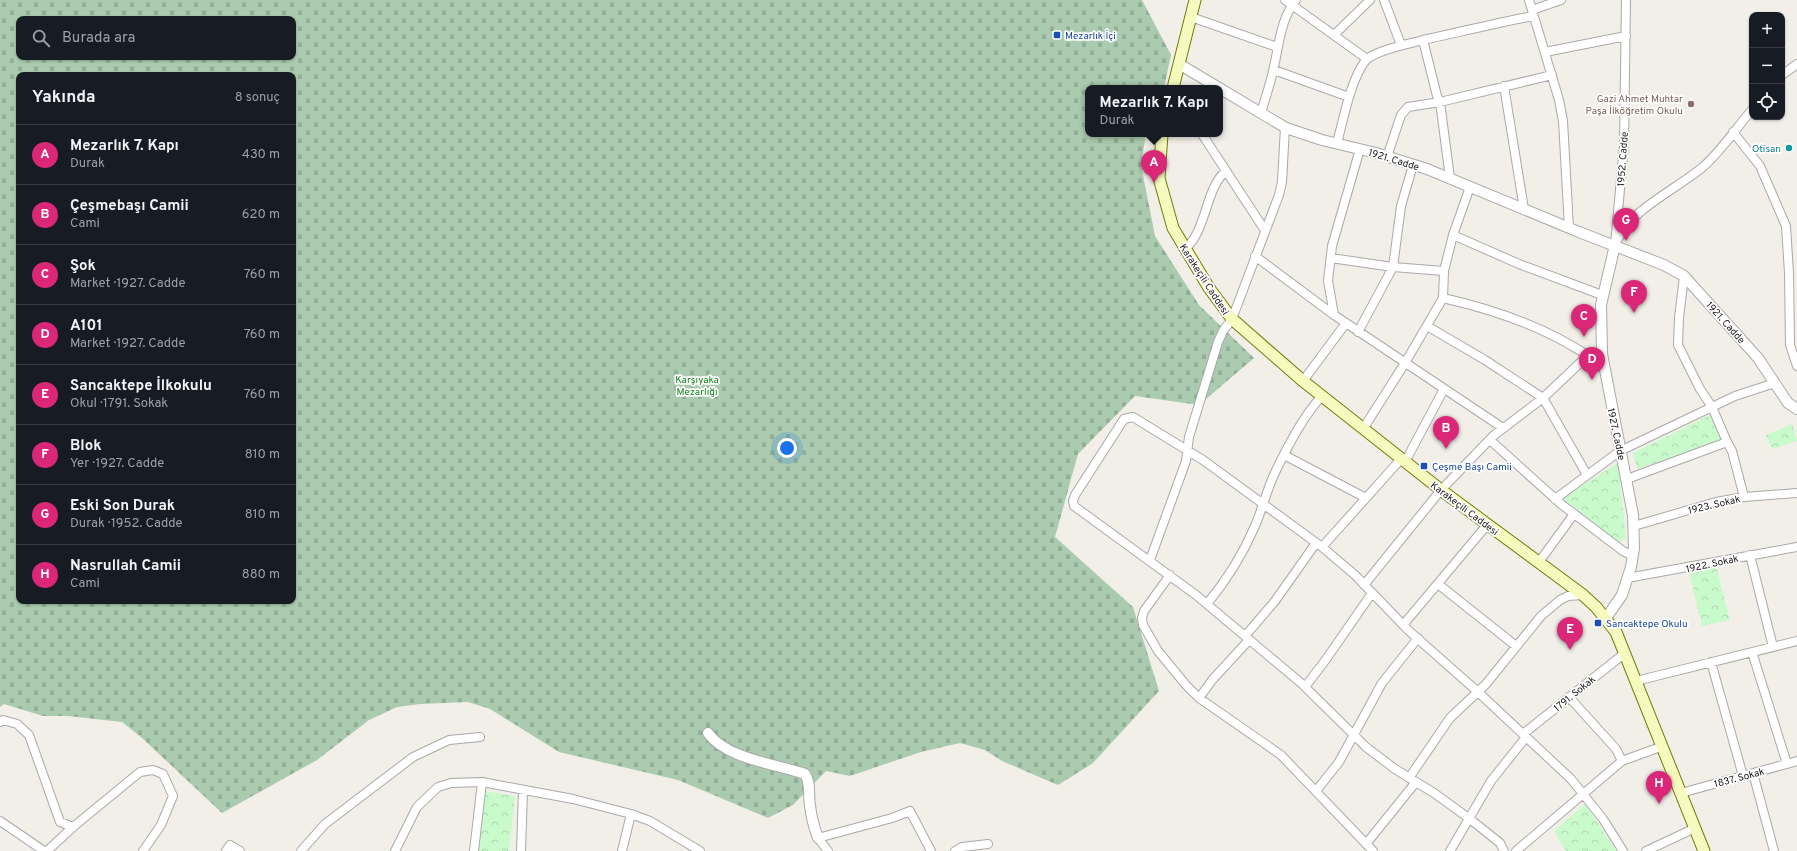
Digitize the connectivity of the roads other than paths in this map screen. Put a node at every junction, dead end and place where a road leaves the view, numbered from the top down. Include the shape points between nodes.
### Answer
1 (1195, 0) edge
2 (1285, 0) edge
3 (1370, 0) edge
4 (1384, 0) edge
5 (1529, 0) edge
6 (1561, 0) edge
7 (1626, 0) edge
8 (1294, 3) edge
9 (1532, 13) junction
10 (1191, 17) junction
11 (1334, 35) junction
12 (1626, 36) junction
13 (1423, 40) junction
14 (1401, 45) junction
15 (1277, 47) junction
16 (1545, 52) junction
17 (1367, 59) junction
18 (1179, 64) junction
19 (1797, 64) edge
20 (1274, 70) junction
21 (1785, 73) edge
22 (1552, 75) junction
23 (1174, 85) edge
24 (1214, 85) edge
25 (1504, 86) junction
26 (1223, 90) edge
27 (1349, 97) junction
28 (1440, 102) junction
29 (1261, 113) junction
30 (1749, 113) edge
31 (1285, 127) junction
32 (1733, 132) junction
33 (1162, 137) edge
34 (1204, 137) edge
35 (1336, 144) junction
36 (1360, 149) junction
37 (1387, 157) junction
38 (1413, 165) junction
39 (1226, 171) junction
40 (1450, 178) junction
41 (1470, 187) junction
42 (1524, 209) junction
43 (1569, 228) junction
44 (1264, 229) junction
45 (1453, 235) junction
46 (1615, 245) junction
47 (1185, 249) junction
48 (1255, 256) junction
49 (1331, 258) junction
50 (1393, 267) junction
51 (1444, 271) junction
52 (1684, 276) junction
53 (1602, 295) junction
54 (1443, 298) junction
55 (1334, 315) junction
56 (1232, 319) junction
57 (1346, 324) junction
58 (1427, 326) junction
59 (1358, 332) junction
60 (1602, 354) junction
61 (1591, 358) junction
62 (1405, 363) junction
63 (1797, 366) edge
64 (1303, 381) junction
65 (1775, 384) junction
66 (1444, 389) junction
67 (1322, 396) junction
68 (1543, 398) junction
69 (1712, 407) junction
70 (1797, 409) edge
71 (1503, 428) junction
72 (1363, 429) junction
73 (1490, 440) junction
74 (1726, 442) junction
75 (1186, 449) junction
76 (1620, 451) junction
77 (1284, 455) junction
78 (1403, 460) junction
79 (1587, 475) junction
80 (1627, 479) junction
81 (1440, 490) junction
82 (1797, 493) edge
83 (1744, 497) junction
84 (1366, 498) junction
85 (1555, 499) junction
86 (1263, 504) junction
87 (1574, 514) junction
88 (1487, 525) junction
89 (1634, 526) junction
90 (1319, 545) junction
91 (1797, 547) edge
92 (1750, 555) junction
93 (1633, 556) junction
94 (1150, 560) junction
95 (1539, 562) junction
96 (1170, 575) junction
97 (1627, 578) junction
98 (1438, 584) junction
99 (1364, 585) junction
100 (1372, 593) junction
101 (1583, 595) junction
102 (1207, 604) junction
103 (1606, 618) junction
104 (1403, 625) junction
105 (1247, 638) junction
106 (1418, 638) junction
107 (1797, 641) edge
108 (1516, 646) junction
109 (1773, 647) junction
110 (1752, 652) junction
111 (1625, 653) junction
112 (1711, 662) junction
113 (1636, 681) junction
114 (1305, 687) junction
115 (1478, 692) junction
116 (1570, 697) junction
117 (1199, 698) junction
118 (0, 722) edge
119 (708, 733) dead end
120 (1354, 735) junction
121 (1524, 735) junction
122 (480, 737) dead end
123 (1663, 746) junction
124 (1622, 761) junction
125 (1797, 761) edge
126 (1787, 764) junction
127 (1753, 773) junction
128 (1743, 776) junction
129 (1412, 780) junction
130 (482, 782) junction
131 (523, 790) junction
132 (1316, 791) junction
133 (1681, 793) junction
134 (1584, 794) junction
135 (631, 814) junction
136 (1470, 819) junction
137 (0, 821) edge
138 (73, 827) junction
139 (1695, 828) junction
140 (818, 838) junction
141 (988, 844) dead end
142 (1366, 844) junction
143 (45, 851) edge
144 (143, 851) edge
145 (226, 851) edge
146 (240, 851) edge
147 (301, 851) edge
148 (395, 851) edge
149 (474, 851) edge
150 (521, 851) edge
151 (622, 851) edge
152 (700, 851) edge
153 (828, 851) edge
154 (931, 851) edge
155 (955, 851) edge
156 (1373, 851) edge
157 (1450, 851) edge
158 (1504, 851) edge
159 (1516, 851) edge
160 (1623, 851) edge
161 (1646, 851) edge
162 (1704, 851) edge
163 (1774, 851) edge

1 - 10 main road
2 - 8 street
3 - 11 street
4 - 14 street
5 - 9 street
6 - 9 street
7 - 12 street, 1952. Cadde
8 - 11 street
8 - 15 street
9 - 13 street
9 - 16 street
10 - 15 street
10 - 18 main road
11 - 17 street
12 - 16 street
12 - 46 street, 1952. Cadde via 1624,145
13 - 14 street
13 - 28 street
14 - 17 street
15 - 20 street
16 - 22 street
17 - 27 street via 1360,69
18 - 23 main road
18 - 24 street, 1921. Cadde
19 - 21 street
20 - 27 street
20 - 29 street
22 - 25 street
22 - 43 street via 1563,121
25 - 28 street
25 - 42 street
26 - 29 street, 1921. Cadde
27 - 35 street
28 - 37 street via 1408,107 1401,115
28 - 40 street
29 - 31 street, 1921. Cadde
30 - 32 street
31 - 35 street, 1921. Cadde
31 - 44 street via 1282,182
32 - 46 street via 1705,166 1626,224
32 - 63 street via 1760,166 1786,226 1790,345
33 - 47 main road, Karakeçili Caddesi via 1159,178 1173,228
34 - 39 street
35 - 36 street, 1921. Cadde
36 - 37 street, 1921. Cadde
36 - 49 street via 1332,246
37 - 38 street, 1921. Cadde
38 - 40 street, 1921. Cadde
38 - 50 street via 1402,206
39 - 44 street
39 - 47 street via 1218,180 1196,234
40 - 41 street, 1921. Cadde
41 - 42 street, 1921. Cadde
41 - 45 street
42 - 43 street, 1921. Cadde
43 - 46 street, 1921. Cadde
44 - 48 street
45 - 51 street
45 - 53 street via 1519,264
46 - 52 street, 1921. Cadde
46 - 53 street, 1927. Cadde
47 - 56 main road, Karakeçili Caddesi
48 - 55 street
48 - 56 street
49 - 50 street
49 - 55 street via 1328,281
50 - 51 street
50 - 59 street
51 - 54 street
52 - 65 street, 1921. Cadde via 1758,358
52 - 69 street via 1678,345
53 - 60 street, 1927. Cadde
54 - 58 street
54 - 61 street via 1516,318
55 - 57 street
56 - 64 main road, Karakeçili Caddesi
56 - 75 street via 1218,342
57 - 59 street
57 - 64 street
58 - 62 street
58 - 68 street
59 - 62 street
60 - 61 street
60 - 76 street, 1927. Cadde
61 - 68 street via 1582,361
62 - 66 street
62 - 72 street
64 - 67 main road, Karakeçili Caddesi
65 - 69 street via 1736,396
65 - 70 street, 1921. Cadde via 1788,403
66 - 71 street
66 - 78 street
67 - 72 main road, Karakeçili Caddesi
67 - 77 street via 1309,410
68 - 71 street
68 - 79 street
69 - 74 street
69 - 76 street
71 - 73 street
72 - 78 main road, Karakeçili Caddesi
73 - 81 street
73 - 85 street
74 - 80 street
74 - 83 street via 1732,451
75 - 86 street
75 - 94 street via 1186,461
75 - 94 street via 1133,416 1126,417 1073,498 1076,508
76 - 79 street
76 - 80 street, 1927. Cadde
77 - 84 street
77 - 86 street
78 - 81 main road, Karakeçili Caddesi
78 - 84 street
79 - 85 street
80 - 89 street, 1927. Cadde
81 - 88 main road, Karakeçili Caddesi
81 - 99 street
82 - 83 street, 1923. Sokak
83 - 89 street, 1923. Sokak via 1716,502
84 - 90 street
85 - 87 street
86 - 90 street
86 - 102 street via 1244,547 1221,587
87 - 93 street
87 - 95 street
88 - 95 main road, Karakeçili Caddesi
88 - 98 street
89 - 93 street, 1927. Cadde
90 - 99 street
90 - 105 street
91 - 92 street, 1922. Sokak
92 - 97 street, 1922. Sokak
92 - 109 street
93 - 97 street, 1927. Cadde
94 - 96 street
95 - 101 main road, Karakeçili Caddesi
96 - 102 street
96 - 117 street via 1144,611 1142,621 1158,651
97 - 103 street, 1927. Cadde via 1622,595
98 - 104 street
98 - 108 street
99 - 100 street
100 - 104 street
100 - 114 street
101 - 103 main road, Karakeçili Caddesi
101 - 108 street via 1568,596 1560,600 1541,616
102 - 105 street
103 - 111 main road, Karakeçili Caddesi via 1616,632
104 - 106 street
105 - 114 street
105 - 117 street
106 - 115 street
106 - 120 street via 1382,683
107 - 109 street
108 - 115 street
109 - 110 street
110 - 112 street
110 - 126 street
111 - 113 main road, Karakeçili Caddesi
111 - 116 street, 1791. Sokak
112 - 113 street
112 - 128 street
113 - 123 main road, Karakeçili Caddesi
114 - 120 street
115 - 121 street
115 - 129 street via 1450,718
116 - 121 street, 1791. Sokak
116 - 124 street via 1616,749
117 - 132 street via 1282,755
118 - 138 street via 4,720 17,724 29,735 60,822
119 - 140 street via 713,741 751,759 805,774 809,780 813,825
120 - 129 street via 1366,747
120 - 132 street via 1339,762
121 - 134 street
121 - 136 street, 1791. Sokak via 1491,781
122 - 147 street via 449,740 413,757 325,824
123 - 124 street
123 - 133 main road, Karakeçili Caddesi
124 - 134 street
125 - 126 street, 1837. Sokak
126 - 127 street, 1837. Sokak
127 - 128 street, 1837. Sokak
127 - 163 street
128 - 133 street, 1837. Sokak
129 - 136 street
129 - 142 street
130 - 131 street
130 - 148 street via 451,783 438,788 417,807
130 - 149 street
131 - 135 street via 573,798
131 - 150 street
132 - 142 street
133 - 139 main road, Karakeçili Caddesi
134 - 159 street
134 - 160 street
135 - 151 street
135 - 152 street via 650,821
136 - 157 street, 1791. Sokak
136 - 158 street via 1500,843
137 - 143 street
138 - 143 street
138 - 144 street via 140,772 154,770 163,774 173,796 161,825
139 - 161 street
139 - 162 main road, Karakeçili Caddesi
140 - 153 street
140 - 154 street via 910,811
141 - 155 street via 962,847
142 - 156 street
145 - 146 street via 230,845

